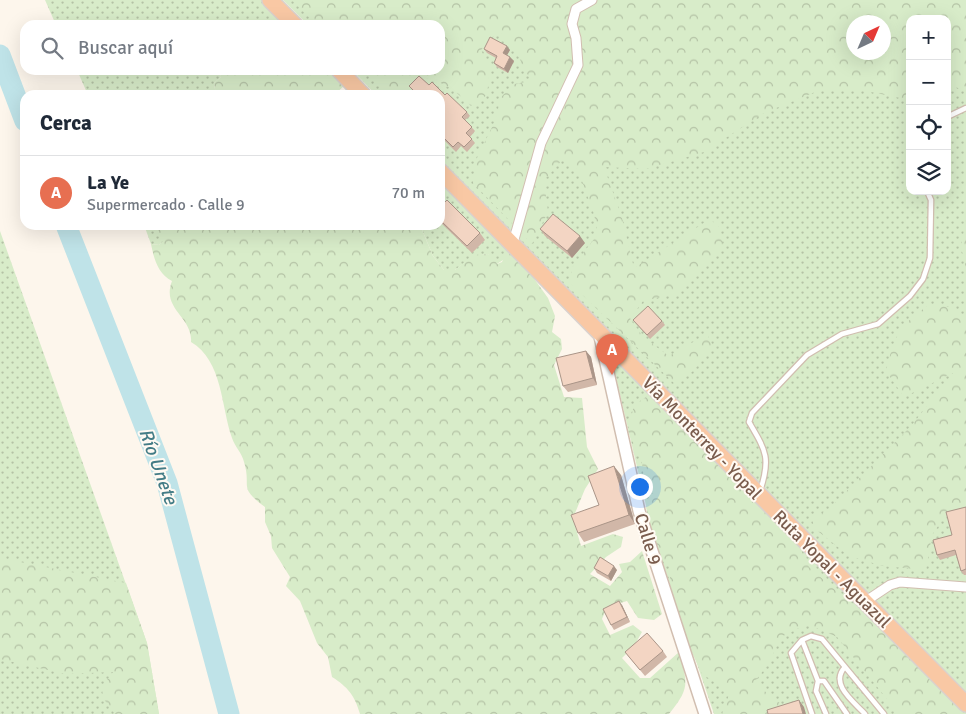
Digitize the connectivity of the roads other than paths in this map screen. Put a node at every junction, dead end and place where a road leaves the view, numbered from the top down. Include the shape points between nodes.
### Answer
1 (270, 0) edge
2 (592, 0) edge
3 (290, 20) edge
4 (344, 75) edge
5 (358, 90) edge
6 (966, 108) edge
7 (951, 115) edge
8 (445, 176) edge
9 (929, 195) edge
10 (513, 243) junction
11 (599, 332) junction
12 (758, 495) junction
13 (966, 587) edge
14 (866, 601) junction
15 (802, 640) junction
16 (845, 667) junction
17 (818, 681) junction
18 (966, 704) edge
19 (705, 714) edge
20 (812, 714) edge
21 (826, 714) edge
22 (847, 714) edge
23 (865, 714) edge
24 (884, 714) edge

1 - 3 highway
2 - 10 street via 576,9 572,24 578,65 541,143
4 - 5 highway
6 - 7 lane
8 - 10 highway
9 - 12 lane via 930,258 923,279 910,296 878,324 842,334 806,355 752,412 748,422 765,449 767,460
10 - 11 highway
11 - 12 lane, Ruta Yopal - Aguazul
11 - 19 lane via 638,510
12 - 14 lane, Ruta Yopal - Aguazul
13 - 14 street via 900,582
14 - 18 lane, Ruta Yopal - Aguazul
15 - 16 lane via 811,636 822,639
15 - 17 lane
15 - 20 lane via 791,653 791,659
16 - 23 lane via 839,678 845,694
16 - 24 lane
17 - 21 lane via 816,691
17 - 22 lane via 824,682

